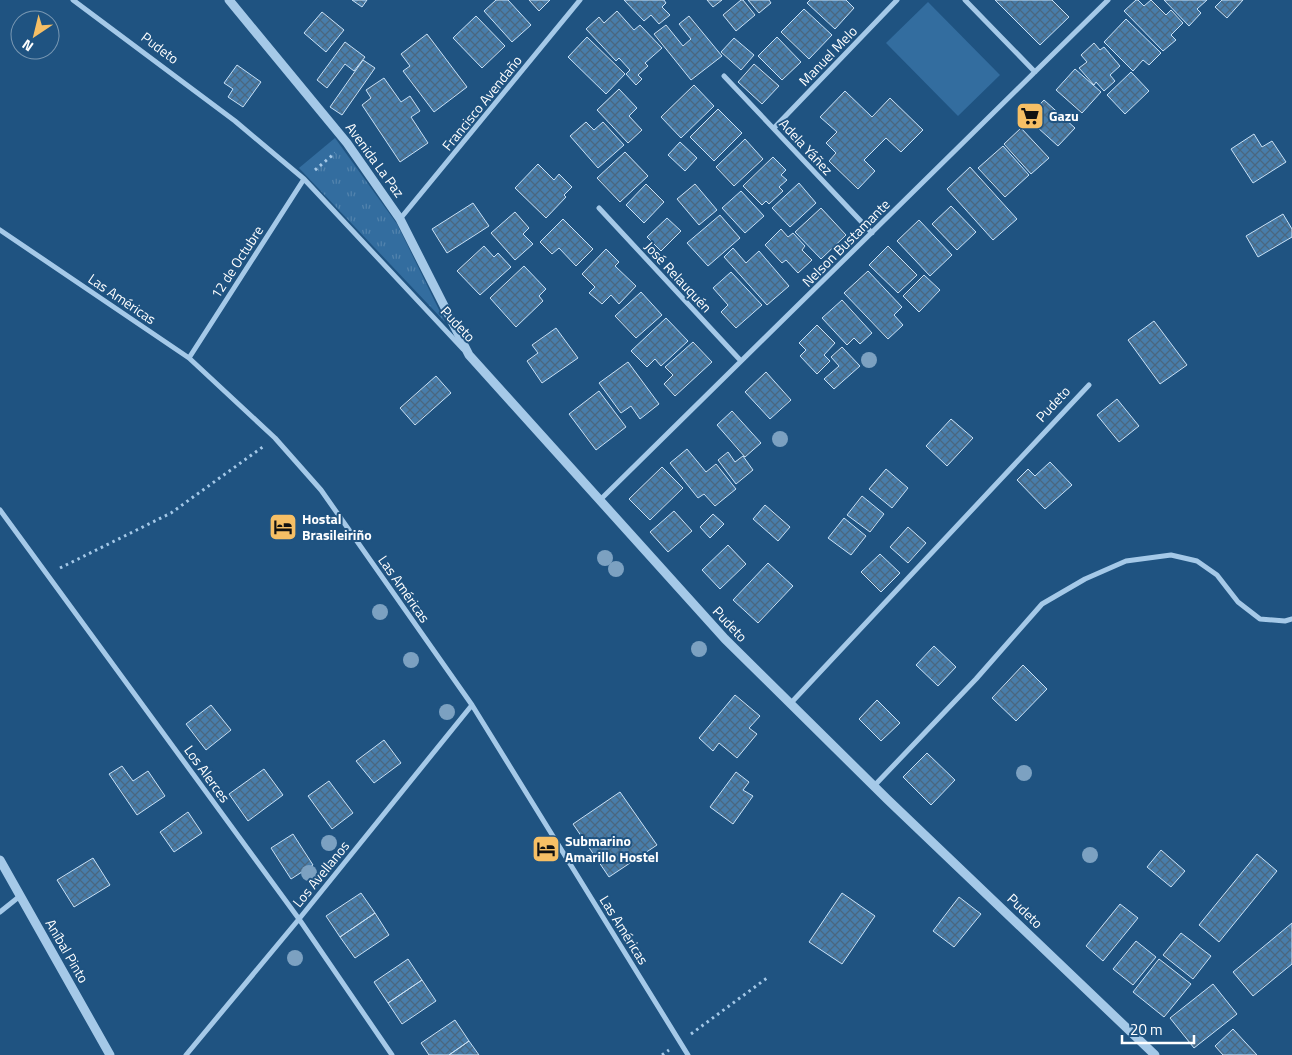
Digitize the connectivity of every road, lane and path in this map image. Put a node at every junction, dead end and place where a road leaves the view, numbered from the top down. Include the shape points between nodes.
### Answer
1 (73, 0) edge
2 (230, 0) edge
3 (580, 0) edge
4 (898, 0) edge
5 (966, 0) edge
6 (1108, 0) edge
7 (1035, 72) junction
8 (724, 76) dead end
9 (774, 128) junction
10 (347, 143) junction
11 (304, 179) junction
12 (599, 208) dead end
13 (400, 219) junction
14 (1, 233) edge
15 (872, 233) junction
16 (469, 355) junction
17 (189, 358) junction
18 (741, 361) junction
19 (1089, 385) dead end
20 (275, 438) junction
21 (599, 501) junction
22 (0, 510) edge
23 (48, 574) junction
24 (1292, 619) edge
25 (790, 704) junction
26 (472, 706) junction
27 (874, 786) junction
28 (0, 860) edge
29 (20, 896) junction
30 (0, 912) edge
31 (299, 920) junction
32 (767, 978) dead end
33 (680, 1042) junction
34 (110, 1055) edge
35 (186, 1055) edge
36 (392, 1055) edge
37 (662, 1055) edge
38 (688, 1055) edge
39 (1155, 1055) edge

1 - 11 street, Pudeto via 235,121
2 - 10 street, Avenida La Paz
3 - 13 street, Francisco Avendaño
4 - 9 street, Manuel Melo
5 - 7 street
6 - 7 street, Nelson Bustamante
7 - 15 street, Nelson Bustamante
8 - 9 street, Adela Yáñez
9 - 15 street, Adela Yáñez
10 - 11 path
10 - 13 street, Avenida La Paz
11 - 16 street, Pudeto
11 - 17 street, 12 de Octubre
12 - 18 street, José Relauquén
13 - 16 street, Avenida La Paz
14 - 17 street, Las Américas
15 - 18 street, Nelson Bustamante
16 - 21 street, Pudeto
17 - 20 street, Las Américas
18 - 21 street, Nelson Bustamante
19 - 25 street, Pudeto
20 - 23 path via 171,513
20 - 26 street, Las Américas via 321,490
21 - 25 street, Pudeto via 725,639
22 - 23 street, Los Alerces
23 - 31 street, Los Alerces
24 - 27 street via 1260,619 1238,602 1218,575 1197,561 1171,555 1126,562 1085,579 1042,604
25 - 27 street, Pudeto
26 - 31 street, Los Avellanos
26 - 33 street, Las Américas
27 - 39 street, Pudeto
28 - 29 street, Aníbal Pinto
29 - 30 street
29 - 34 street, Aníbal Pinto
31 - 35 street, Los Avellanos
31 - 36 street, Los Alerces
32 - 33 path
33 - 37 path
33 - 38 street, Las Américas

